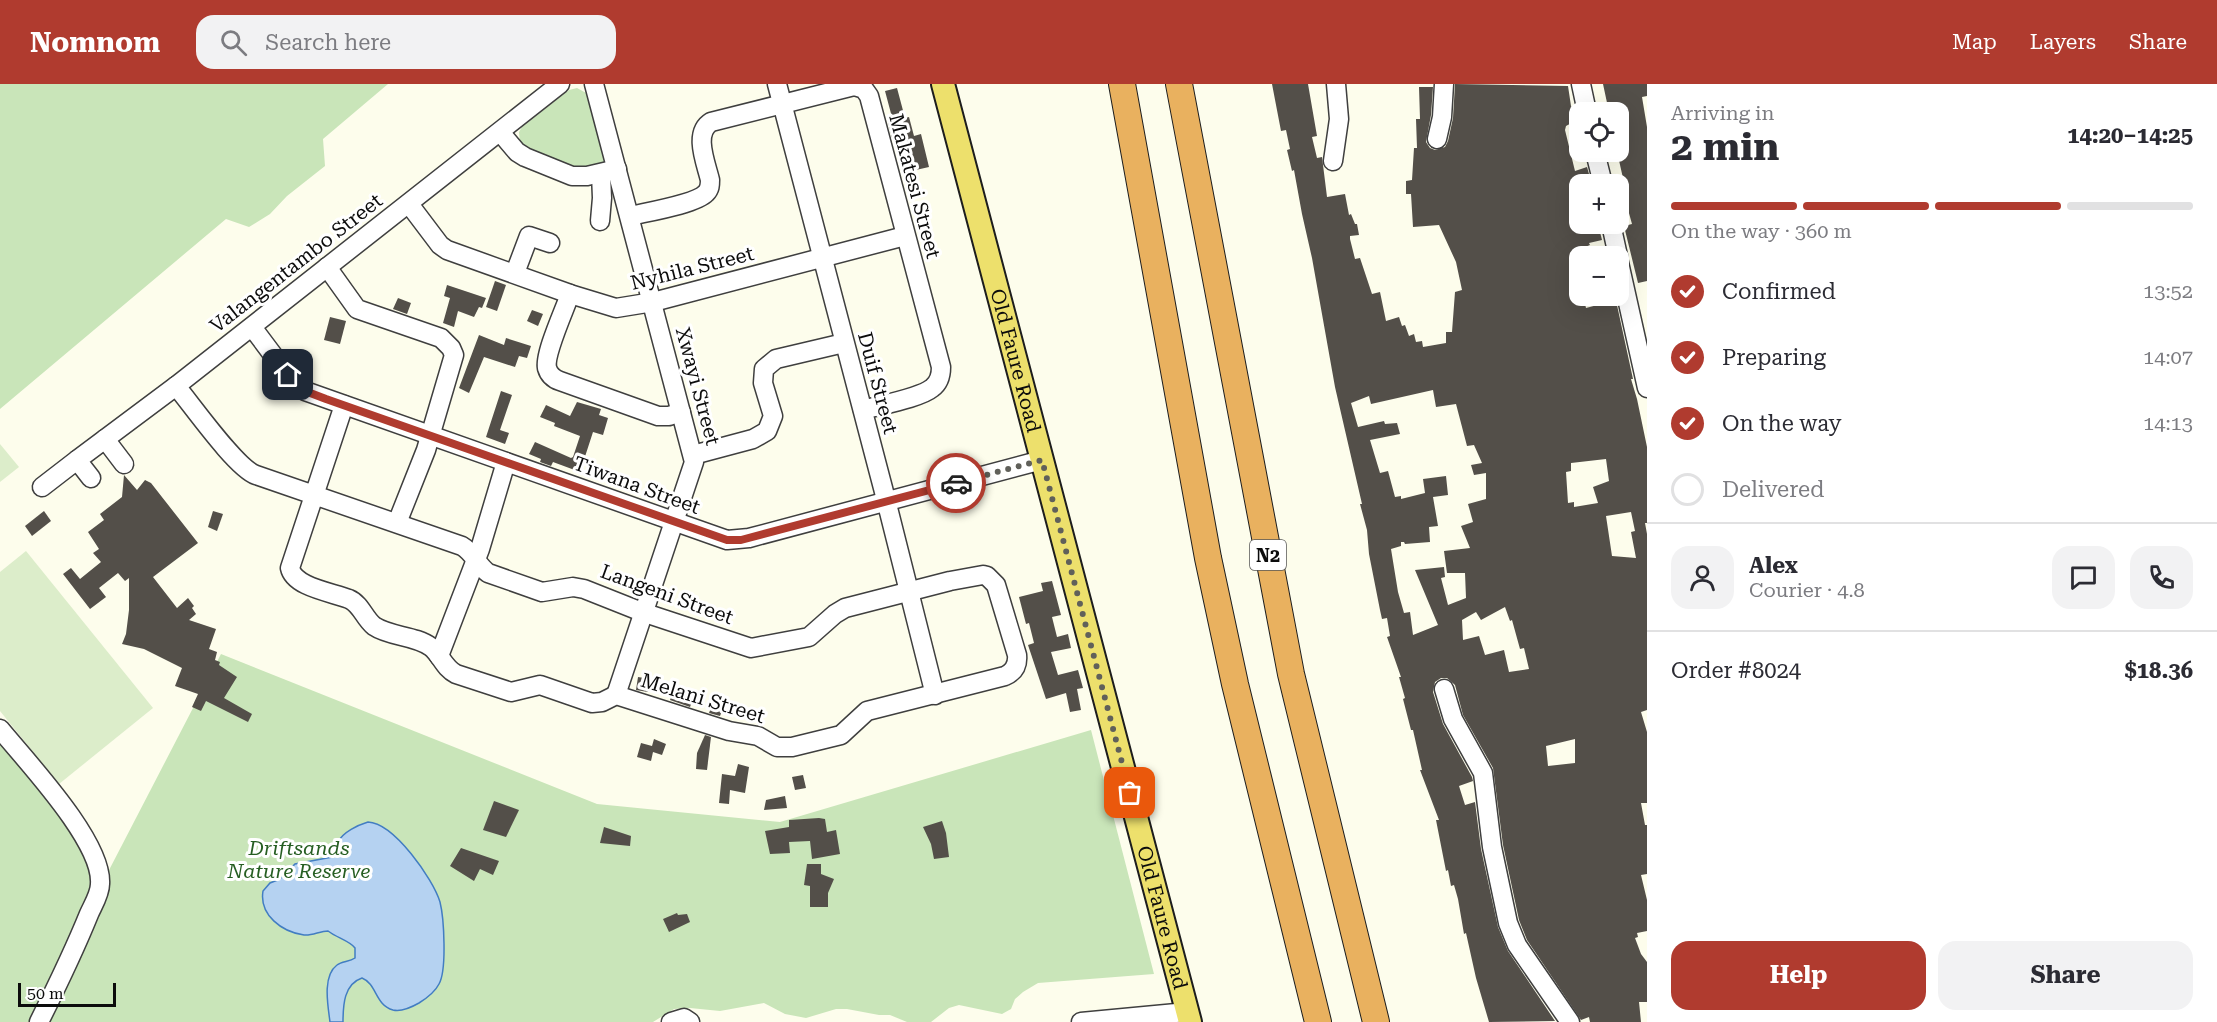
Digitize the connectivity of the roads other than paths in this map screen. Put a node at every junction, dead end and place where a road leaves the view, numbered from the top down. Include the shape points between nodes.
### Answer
1 (560, 84) edge
2 (594, 84) edge
3 (777, 84) edge
4 (943, 84) edge
5 (1122, 84) edge
6 (1179, 84) edge
7 (1336, 84) edge
8 (1443, 84) edge
9 (1581, 84) edge
10 (1585, 102) edge
11 (782, 105) junction
12 (500, 132) junction
13 (1437, 139) dead end
14 (1333, 161) dead end
15 (609, 172) junction
16 (409, 204) junction
17 (630, 216) junction
18 (600, 221) dead end
19 (905, 236) junction
20 (549, 243) dead end
21 (823, 257) junction
22 (327, 267) junction
23 (515, 273) junction
24 (570, 294) junction
25 (653, 302) junction
26 (1629, 306) edge
27 (252, 327) junction
28 (844, 343) junction
29 (176, 386) junction
30 (1647, 388) edge
31 (344, 405) junction
32 (863, 410) junction
33 (681, 412) junction
34 (430, 435) junction
35 (105, 440) junction
36 (693, 455) junction
37 (76, 460) junction
38 (1042, 460) junction
39 (507, 462) junction
40 (124, 464) dead end
41 (91, 478) dead end
42 (42, 487) dead end
43 (312, 494) junction
44 (886, 501) junction
45 (674, 522) junction
46 (397, 523) junction
47 (476, 559) junction
48 (909, 592) junction
49 (642, 612) junction
50 (439, 656) junction
51 (1015, 668) joint
52 (1444, 689) dead end
53 (616, 694) junction
54 (935, 695) junction
55 (0, 729) edge
56 (1188, 1017) edge
57 (39, 1022) edge
58 (671, 1022) edge
59 (690, 1022) edge
60 (1081, 1022) edge
61 (1318, 1022) edge
62 (1376, 1022) edge
63 (1570, 1022) edge

1 - 12 street, Valangentambo Street
2 - 15 street, Xwayi Street
3 - 11 street, Duif Street
4 - 38 main road, Old Faure Road
5 - 61 highway via 1208,558
6 - 62 highway, N2 via 1291,674
7 - 14 street via 1339,119
8 - 13 street
9 - 10 street
11 - 17 street, Makatesi Street via 706,125 701,137 710,180 708,192 696,200
11 - 19 street, Makatesi Street via 854,86 867,91
11 - 21 street, Duif Street
12 - 15 street via 525,157 572,176
12 - 16 street, Valangentambo Street
15 - 17 street, Xwayi Street
15 - 18 street
16 - 22 street, Valangentambo Street
16 - 23 street, Nyhila Street via 443,248
17 - 25 street, Xwayi Street
19 - 21 street, Nyhila Street
19 - 32 street, Makatesi Street via 941,375 937,384 924,393
20 - 23 street via 529,236
21 - 25 street, Nyhila Street
21 - 28 street, Duif Street
22 - 27 street, Valangentambo Street
22 - 34 street via 357,309 441,339 451,348 454,361
23 - 24 street, Nyhila Street
24 - 25 street, Nyhila Street via 619,309
24 - 33 street via 547,356 551,376 661,417
25 - 33 street, Xwayi Street
26 - 30 street
27 - 29 street, Valangentambo Street
27 - 31 street, Tiwana Street via 298,386
28 - 32 street, Duif Street
28 - 36 street via 776,359 764,369 763,383 773,416 767,432
29 - 35 street, Valangentambo Street
29 - 43 street, Langeni Street via 246,470
31 - 34 street, Tiwana Street
31 - 43 street, Melani Street
32 - 44 street, Duif Street
33 - 36 street, Xwayi Street
34 - 39 street, Tiwana Street
34 - 46 street
35 - 37 street, Valangentambo Street
35 - 40 street
36 - 45 street, Xwayi Street via 693,471
37 - 41 street
37 - 42 street, Valangentambo Street
38 - 44 street, Tiwana Street
38 - 56 main road, Old Faure Road
39 - 45 street, Tiwana Street
39 - 47 street
43 - 46 street, Langeni Street
43 - 50 street, Melani Street via 291,574 299,582 351,600 373,625 428,645
44 - 45 street, Tiwana Street via 733,541
44 - 48 street, Duif Street
45 - 49 street, Xwayi Street
46 - 47 street, Langeni Street via 462,546
47 - 49 street, Langeni Street via 488,573 540,592 579,587
47 - 50 street
48 - 49 street, Langeni Street via 845,608 806,638 751,648
48 - 51 street, Langeni Street via 987,576 996,585 1017,655
48 - 54 street, Duif Street
49 - 53 street, Xwayi Street
50 - 53 street, Melani Street via 452,672 507,691 540,685 595,703
51 - 54 street, Melani Street via 1005,676
52 - 63 street via 1453,719 1483,773 1492,847 1508,923 1517,945
53 - 54 street, Melani Street via 758,736 781,748 838,736 867,711
55 - 57 street via 82,833 100,870 100,887 74,952
56 - 60 street
58 - 59 street via 684,1018

